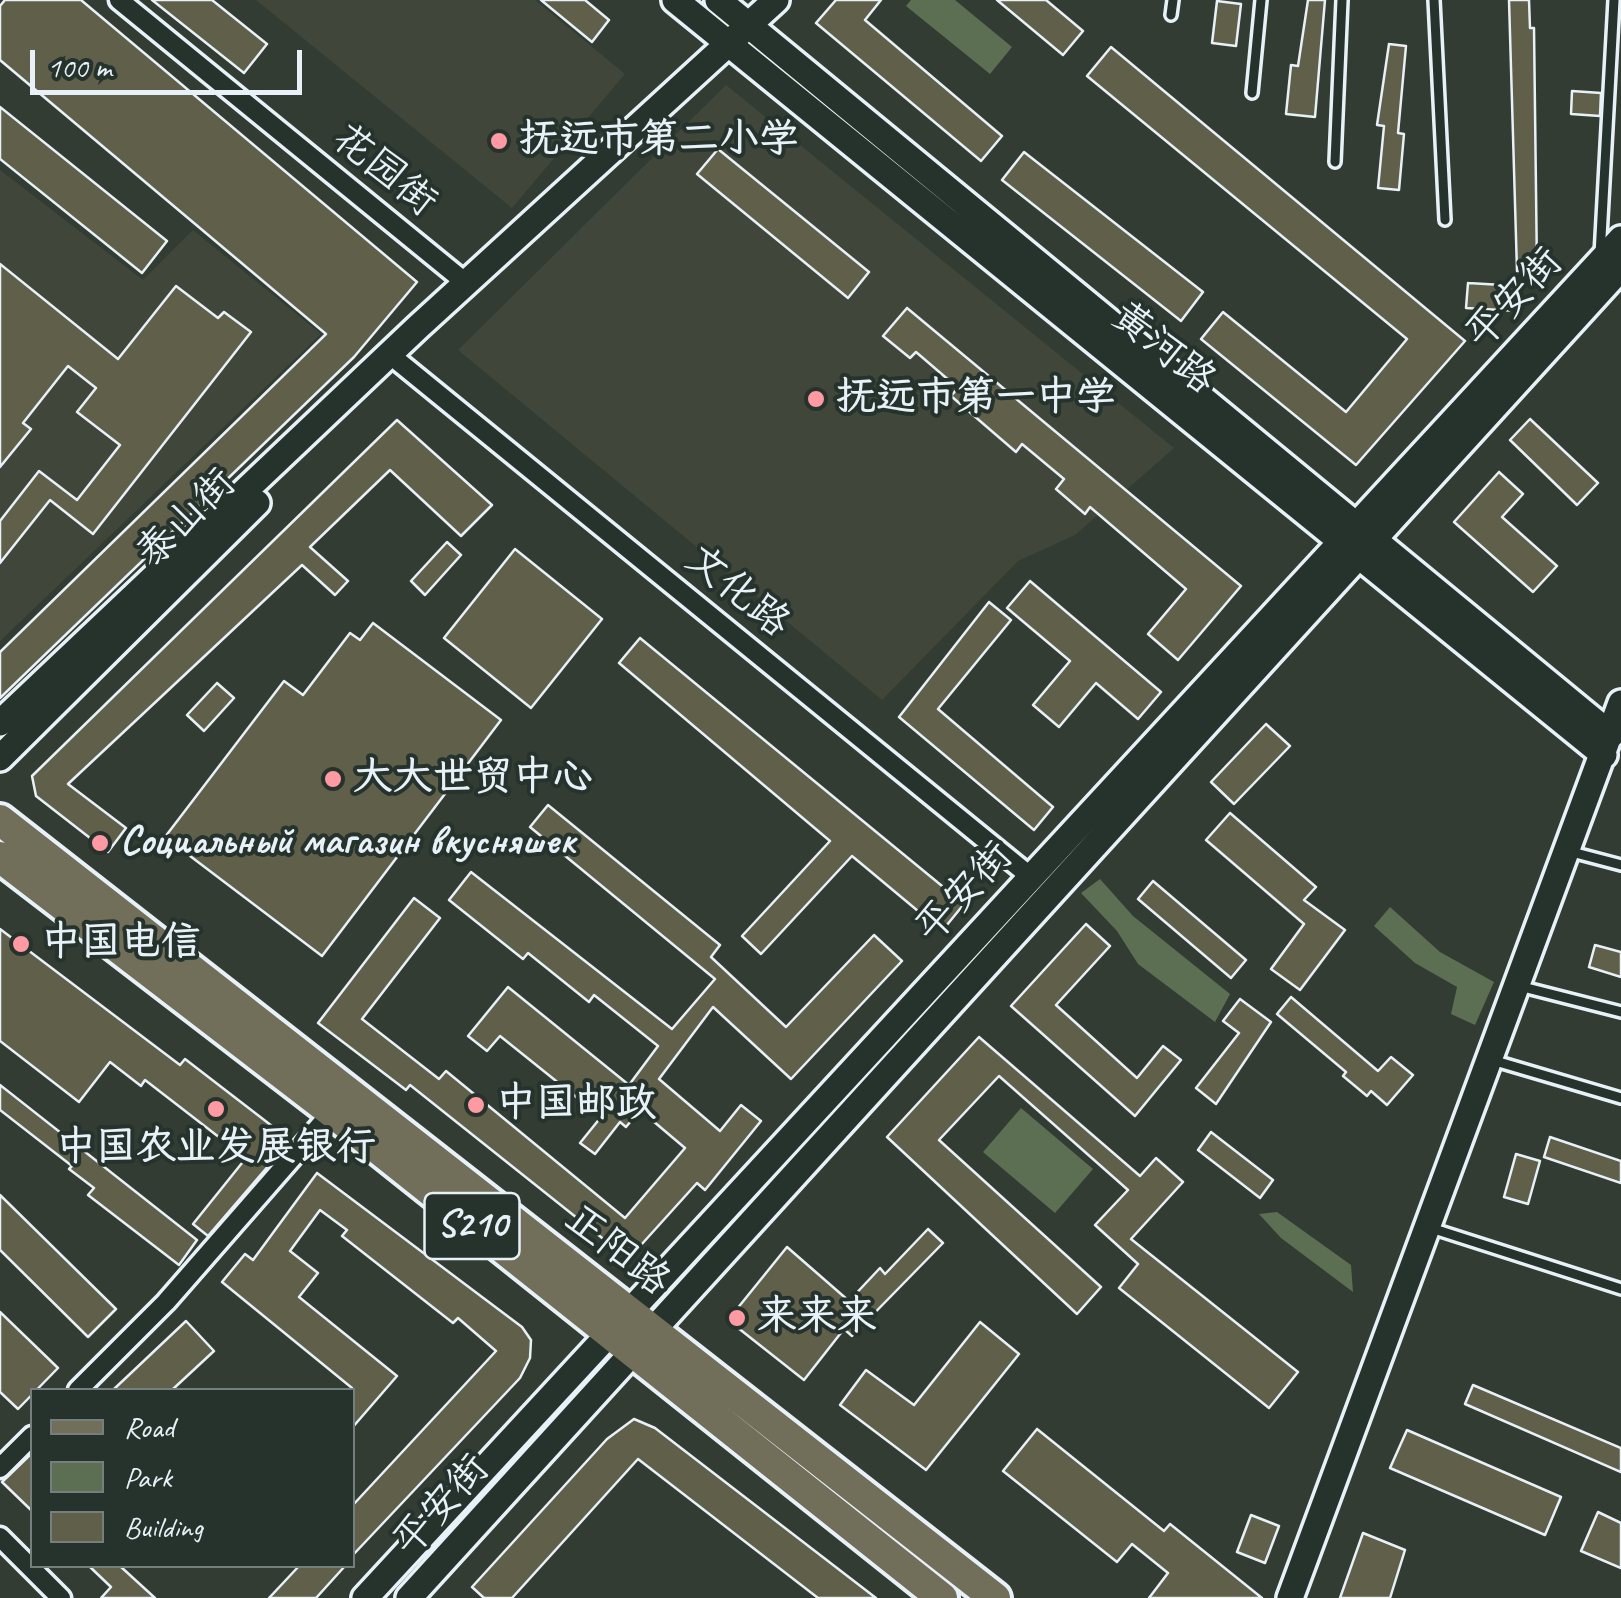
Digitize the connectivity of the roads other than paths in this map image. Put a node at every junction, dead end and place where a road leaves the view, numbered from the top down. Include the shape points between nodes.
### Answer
1 (119, 0) edge
2 (674, 0) edge
3 (718, 0) edge
4 (776, 0) edge
5 (1173, 0) edge
6 (1261, 0) edge
7 (1342, 0) edge
8 (1434, 0) edge
9 (1614, 0) edge
10 (1171, 16) dead end
11 (750, 26) junction
12 (730, 46) junction
13 (1252, 92) dead end
14 (1335, 162) dead end
15 (1445, 220) dead end
16 (1621, 239) edge
17 (1610, 265) edge
18 (466, 282) junction
19 (418, 327) junction
20 (399, 362) junction
21 (1359, 542) junction
22 (1621, 703) edge
23 (0, 724) edge
24 (1607, 745) junction
25 (0, 758) edge
26 (0, 820) edge
27 (1566, 850) junction
28 (0, 856) edge
29 (1621, 866) edge
30 (1031, 877) junction
31 (1516, 985) junction
32 (1621, 1012) edge
33 (1490, 1059) junction
34 (1621, 1098) edge
35 (332, 1112) junction
36 (1428, 1228) junction
37 (1621, 1288) edge
38 (642, 1321) junction
39 (620, 1344) junction
40 (80, 1388) edge
41 (30, 1438) edge
42 (0, 1468) edge
43 (0, 1537) edge
44 (30, 1567) edge
45 (31, 1568) edge
46 (61, 1598) edge
47 (365, 1598) edge
48 (409, 1598) edge
49 (942, 1598) edge
50 (995, 1598) edge
51 (1290, 1598) edge

1 - 18 street, 花园街
2 - 12 main road, 黄河路
3 - 11 main road, 黄河路
4 - 11 main road, 泰山街
5 - 10 lane
6 - 13 lane
7 - 14 lane
8 - 15 lane
9 - 17 lane
11 - 12 main road, 泰山街
11 - 21 main road, 黄河路
12 - 18 main road, 泰山街
12 - 21 main road, 黄河路
16 - 17 main road, 平安街
17 - 21 main road, 平安街
18 - 19 main road, 泰山街
19 - 20 main road, 泰山街
19 - 23 main road, 泰山街
20 - 25 main road, 泰山街
20 - 30 street, 文化路
21 - 24 main road, 黄河路
21 - 30 main road, 平安街
21 - 38 main road, 平安街
22 - 24 main road
24 - 27 main road
26 - 38 main road, 正阳路
27 - 29 lane
27 - 31 main road
28 - 35 main road, 正阳路 / S210
30 - 38 main road, 平安街
31 - 32 lane
31 - 33 main road
33 - 34 lane
33 - 36 main road
35 - 39 main road, 正阳路 / S210
35 - 40 street via 166,1302
36 - 37 lane
36 - 51 main road
38 - 39 main road, 平安街
38 - 50 main road, 正阳路
39 - 47 main road, 平安街
39 - 48 main road, 平安街
39 - 49 main road, 正阳路 / S210
41 - 42 street
43 - 44 street
45 - 46 street

